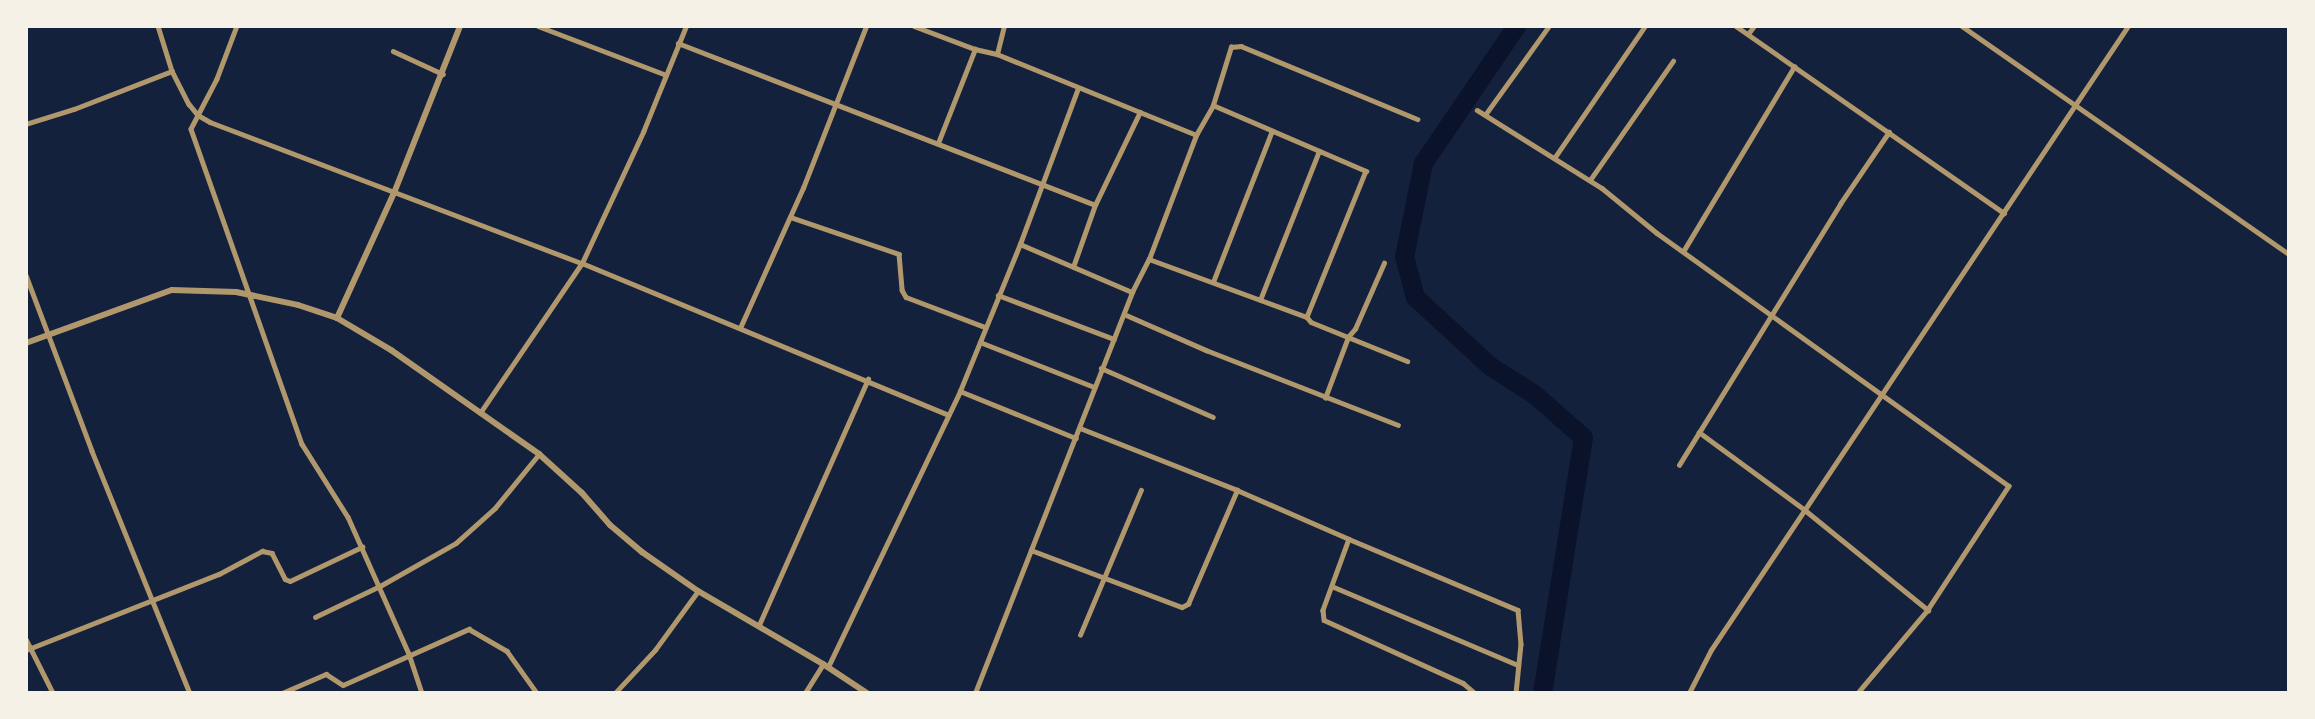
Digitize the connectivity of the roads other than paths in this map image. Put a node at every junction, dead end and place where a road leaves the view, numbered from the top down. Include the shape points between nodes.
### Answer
1 (158, 26) edge
2 (237, 26) edge
3 (460, 26) edge
4 (538, 26) edge
5 (686, 26) edge
6 (866, 26) edge
7 (914, 26) edge
8 (1004, 26) edge
9 (1549, 26) edge
10 (1646, 26) edge
11 (1736, 26) edge
12 (1754, 26) edge
13 (1962, 26) edge
14 (2128, 26) edge
15 (1748, 34) junction
16 (678, 43) junction
17 (975, 49) junction
18 (393, 51) dead end
19 (997, 54) junction
20 (1673, 61) dead end
21 (1794, 67) junction
22 (172, 71) junction
23 (444, 74) junction
24 (666, 75) junction
25 (1078, 88) junction
26 (836, 103) junction
27 (2076, 103) junction
28 (1213, 104) junction
29 (1477, 110) dead end
30 (1140, 111) junction
31 (198, 115) junction
32 (1485, 115) junction
33 (1416, 119) dead end
34 (26, 124) edge
35 (1272, 131) junction
36 (1889, 132) junction
37 (1196, 135) junction
38 (938, 142) junction
39 (1319, 150) junction
40 (1555, 157) junction
41 (1590, 180) junction
42 (1043, 183) junction
43 (394, 193) junction
44 (1095, 205) junction
45 (2004, 214) junction
46 (790, 217) junction
47 (1020, 244) junction
48 (1685, 250) junction
49 (2289, 254) edge
50 (1149, 259) junction
51 (582, 263) junction
52 (1384, 263) dead end
53 (1073, 267) junction
54 (26, 275) edge
55 (1213, 282) junction
56 (1132, 292) junction
57 (998, 295) junction
58 (252, 296) junction
59 (1260, 300) junction
60 (1772, 313) junction
61 (1124, 314) junction
62 (1307, 317) junction
63 (337, 318) junction
64 (985, 327) junction
65 (740, 328) junction
66 (50, 334) junction
67 (1348, 337) junction
68 (1114, 339) junction
69 (980, 342) junction
70 (26, 343) edge
71 (1407, 361) dead end
72 (1101, 368) junction
73 (868, 379) junction
74 (1094, 387) junction
75 (960, 390) junction
76 (1884, 394) junction
77 (1325, 398) junction
78 (480, 413) junction
79 (947, 414) junction
80 (1213, 417) dead end
81 (1398, 425) dead end
82 (1080, 428) junction
83 (1699, 432) junction
84 (1076, 438) junction
85 (539, 454) junction
86 (1679, 465) dead end
87 (1141, 490) dead end
88 (1237, 490) junction
89 (1805, 510) junction
90 (1349, 539) junction
91 (362, 547) junction
92 (1031, 550) junction
93 (1104, 577) junction
94 (380, 586) junction
95 (1334, 587) junction
96 (698, 591) junction
97 (152, 600) junction
98 (1927, 610) junction
99 (315, 617) dead end
100 (759, 625) junction
101 (1080, 635) dead end
102 (26, 639) edge
103 (28, 649) edge
104 (409, 654) junction
105 (826, 665) junction
106 (1518, 665) junction
107 (53, 693) edge
108 (190, 693) edge
109 (282, 693) edge
110 (422, 693) edge
111 (537, 693) edge
112 (615, 693) edge
113 (805, 693) edge
114 (867, 693) edge
115 (975, 693) edge
116 (1475, 693) edge
117 (1516, 693) edge
118 (1689, 693) edge
119 (1858, 693) edge

1 - 22 street
2 - 31 street
3 - 23 street
4 - 24 street
5 - 16 street
6 - 26 street
7 - 17 street
8 - 19 street
9 - 32 street
10 - 40 street
11 - 15 street
12 - 15 street
13 - 27 street
14 - 27 street
15 - 21 street
16 - 24 street
16 - 26 street
17 - 19 street
17 - 38 street
18 - 23 street
19 - 25 street
20 - 41 street
21 - 36 street
21 - 48 street
22 - 31 street
22 - 34 street
23 - 43 street
24 - 51 street
25 - 30 street
25 - 42 street
26 - 38 street
26 - 46 street
27 - 45 street
27 - 49 street
28 - 33 street via 1229,51 1236,45
28 - 35 street
28 - 37 street
29 - 32 street
30 - 37 street
30 - 44 street
31 - 43 street
31 - 58 street via 191,129
32 - 40 street
35 - 39 street
35 - 55 street
36 - 45 street
36 - 60 street
37 - 50 street
38 - 42 street
39 - 59 street
39 - 62 street via 1364,168 1366,173
40 - 41 street
41 - 48 street
42 - 44 street
42 - 47 street
43 - 51 street
43 - 63 street
44 - 53 street
45 - 76 street
46 - 64 street via 899,254 906,298
46 - 65 street
47 - 53 street
47 - 57 street
48 - 60 street
50 - 55 street
50 - 56 street
51 - 65 street
51 - 78 street
52 - 67 street
53 - 56 street
54 - 66 street
55 - 59 street
56 - 61 street
57 - 64 street
57 - 68 street
58 - 63 street
58 - 66 street via 172,290
58 - 91 street via 302,444
59 - 62 street
60 - 76 street
60 - 83 street
61 - 68 street
61 - 77 street
62 - 67 street
63 - 78 street
64 - 69 street
65 - 73 street
66 - 70 street
66 - 97 street
67 - 71 street
67 - 77 street
68 - 72 street
69 - 74 street
69 - 75 street
72 - 74 street
72 - 80 street
73 - 79 street
73 - 100 street
74 - 82 street
75 - 79 street
75 - 84 street
76 - 89 street
76 - 98 street via 2009,486
77 - 81 street
78 - 85 street
79 - 105 street
82 - 84 street
82 - 88 street
83 - 86 street
83 - 89 street
84 - 92 street
85 - 94 street via 495,508 456,543
85 - 96 street via 610,525
87 - 93 street
88 - 90 street
88 - 93 street via 1185,606
89 - 98 street
89 - 118 street via 1711,650
90 - 95 street
90 - 106 street via 1518,610
91 - 94 street
91 - 97 street via 290,581 272,553 262,551 219,574
92 - 93 street
92 - 115 street
93 - 101 street
94 - 99 street
94 - 104 street
95 - 106 street
95 - 116 street via 1323,610 1324,620 1463,683
96 - 100 street
96 - 112 street via 655,650
97 - 103 street
97 - 108 street
98 - 119 street
100 - 105 street
102 - 103 street
103 - 107 street
104 - 109 street via 343,685 323,674
104 - 110 street
104 - 111 street via 468,629 507,651
105 - 113 street
105 - 114 street
106 - 117 street

